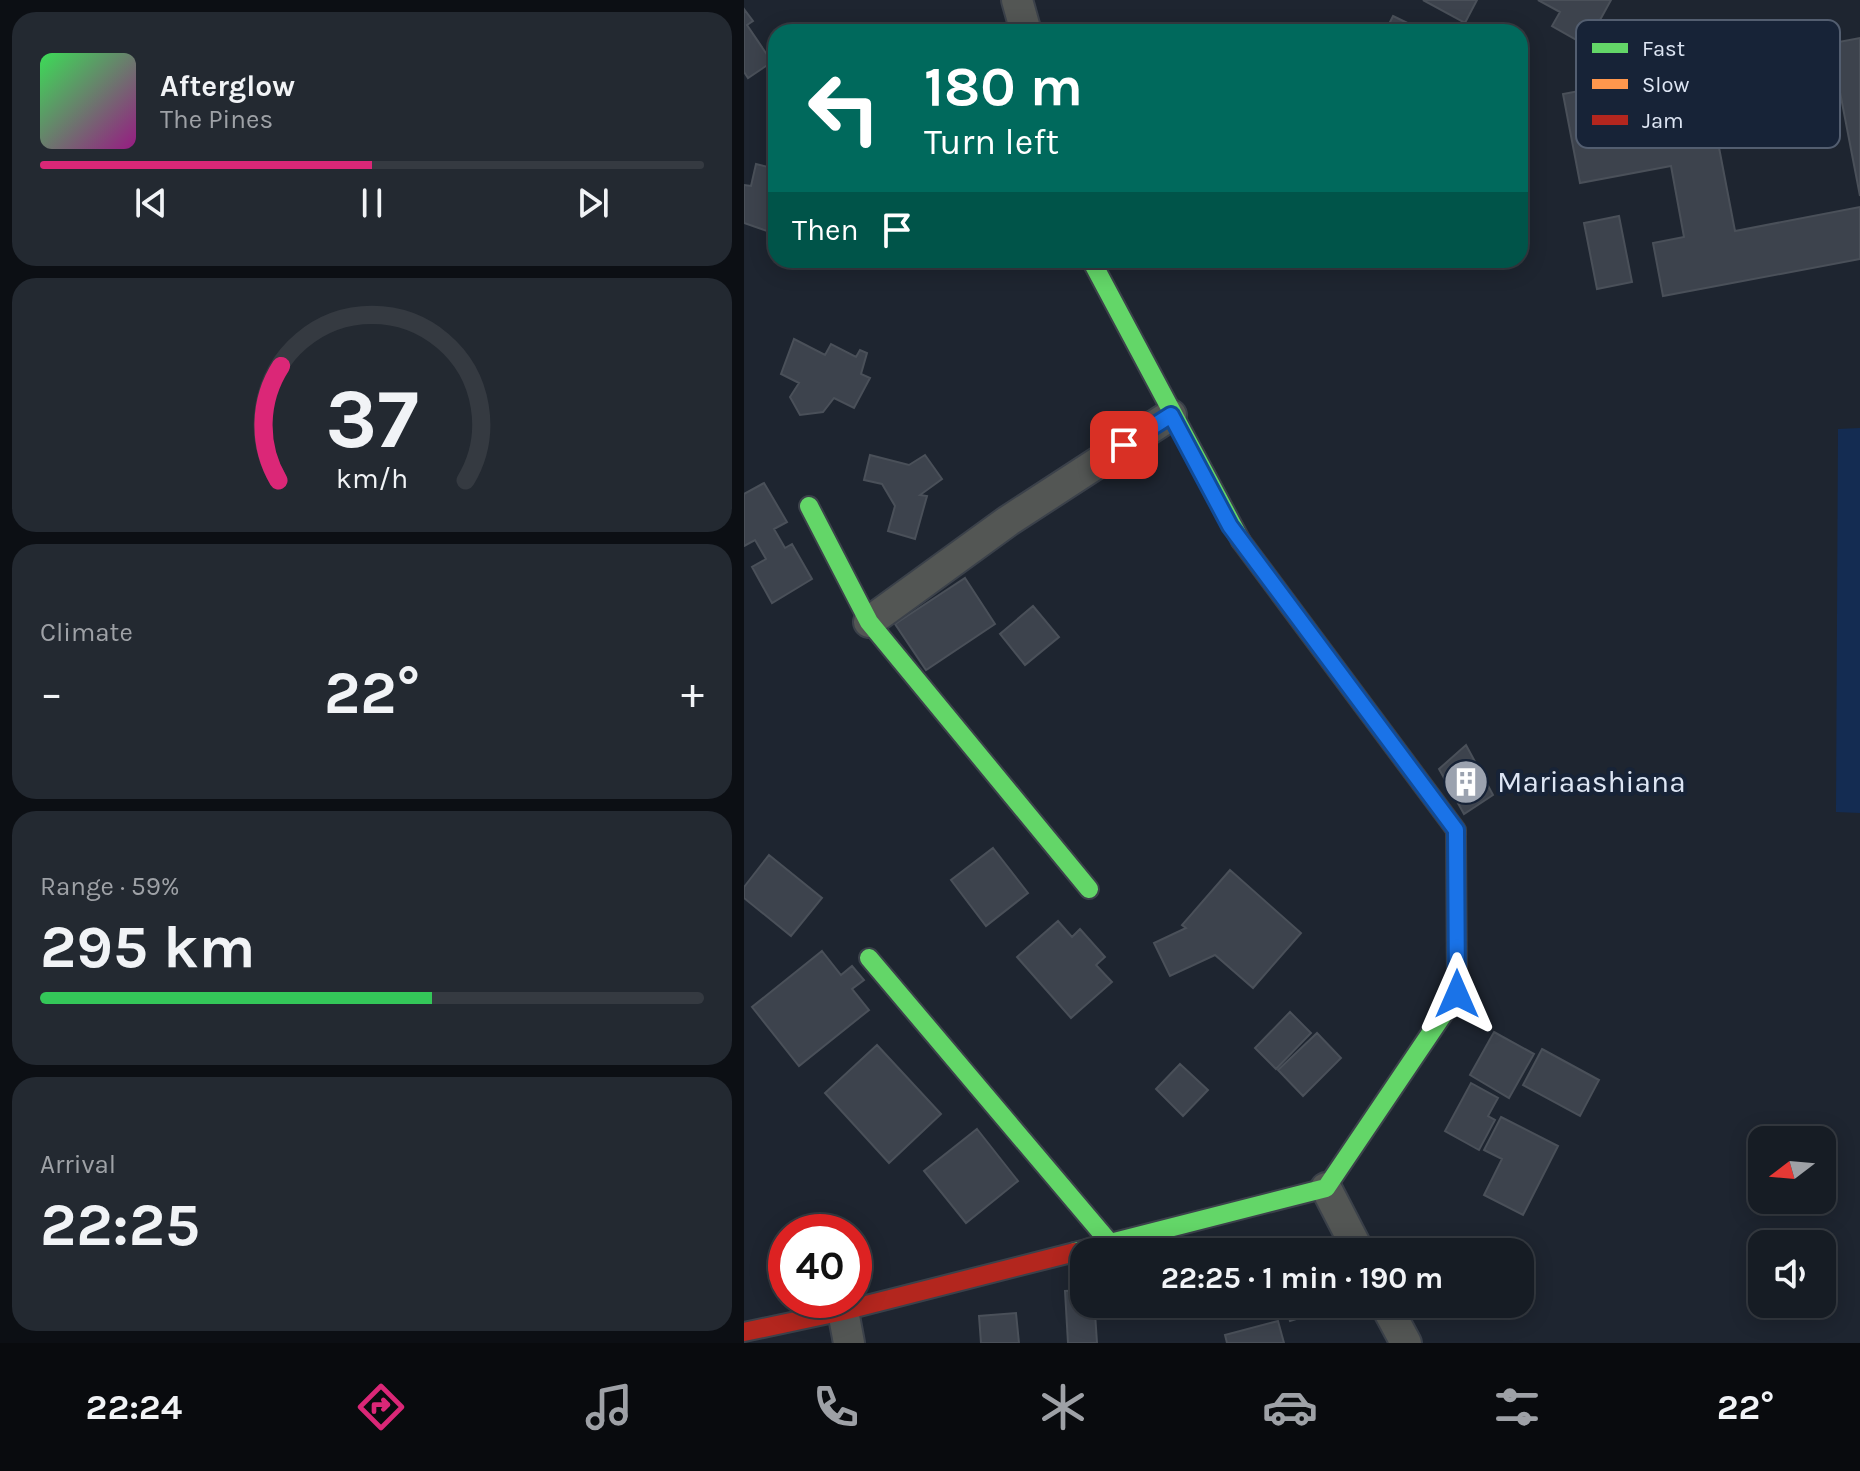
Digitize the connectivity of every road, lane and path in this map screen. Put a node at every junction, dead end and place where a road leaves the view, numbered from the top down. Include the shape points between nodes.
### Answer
1 (1017, 0) edge
2 (1024, 24) edge
3 (1095, 268) edge
4 (1171, 415) junction
5 (809, 506) dead end
6 (869, 622) junction
7 (1089, 889) dead end
8 (869, 958) dead end
9 (1326, 1188) junction
10 (1106, 1238) edge
11 (1130, 1238) edge
12 (1352, 1238) edge
13 (1070, 1253) edge
14 (872, 1304) edge
15 (810, 1318) edge
16 (844, 1318) edge
17 (1393, 1318) edge
18 (744, 1332) edge
19 (849, 1343) edge
20 (1406, 1343) edge

1 - 2 street
3 - 4 street
4 - 6 street via 1008,521
4 - 9 street via 1230,526 1456,830 1457,994
5 - 6 street
6 - 7 street
8 - 10 street
9 - 11 street
9 - 12 street
13 - 14 street
15 - 18 street
16 - 19 street
17 - 20 street

